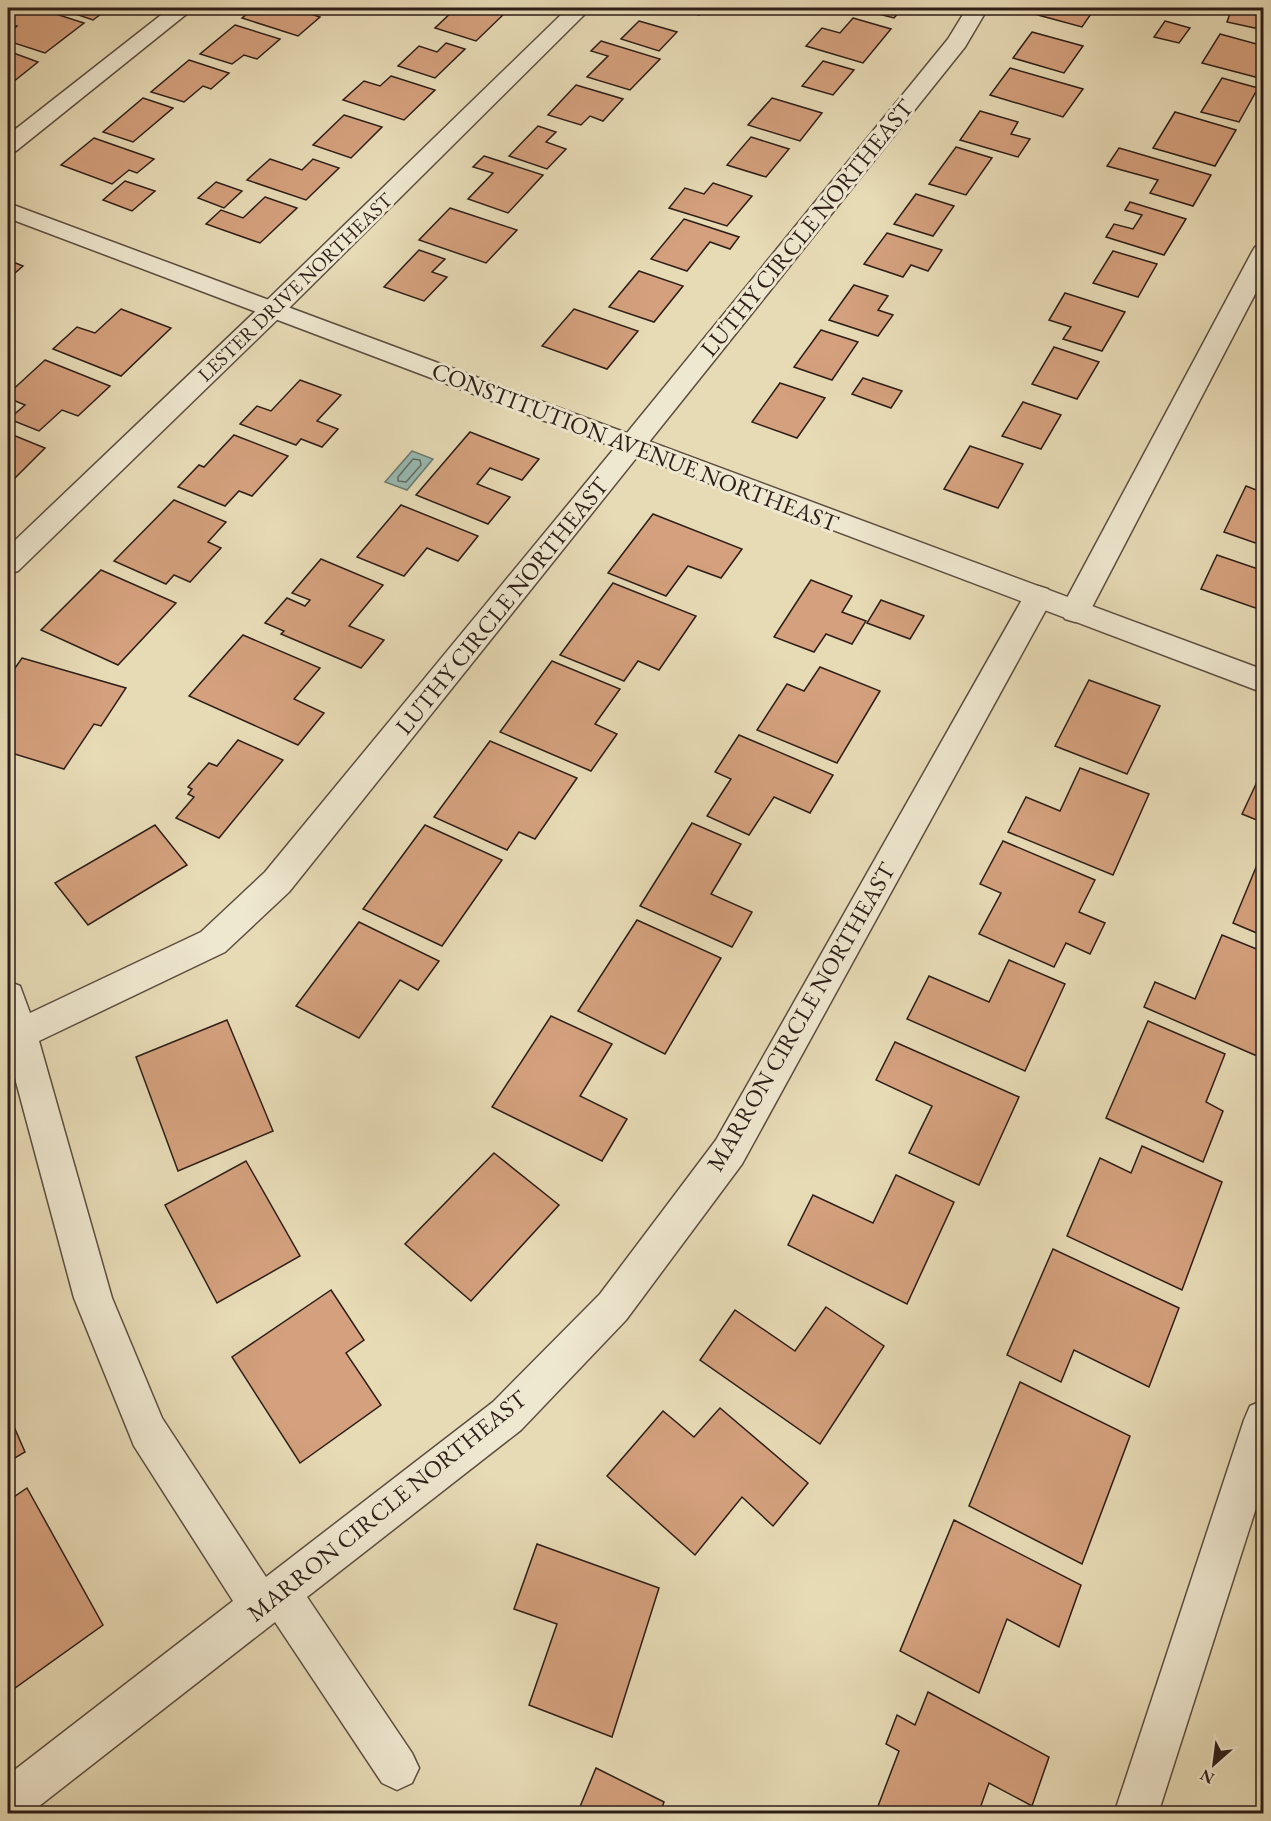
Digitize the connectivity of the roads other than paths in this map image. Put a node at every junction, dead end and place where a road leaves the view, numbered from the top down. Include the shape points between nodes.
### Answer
1 (183, 8) edge
2 (580, 8) edge
3 (977, 8) edge
4 (8, 146) edge
5 (8, 210) edge
6 (1263, 252) edge
7 (272, 310) junction
8 (632, 446) junction
9 (8, 564) edge
10 (1038, 597) junction
11 (1075, 611) junction
12 (1263, 682) edge
13 (8, 996) edge
14 (20, 1034) junction
15 (1263, 1420) edge
16 (270, 1600) junction
17 (397, 1768) dead end
18 (8, 1802) edge
19 (1136, 1814) edge

1 - 4 street
2 - 7 street, LESTER DRIVE NORTHEAST
3 - 8 street, LUTHY CIRCLE NORTHEAST via 957,42
5 - 7 street, CONSTITUTION AVENUE NORTHEAST
6 - 11 street
7 - 8 street, CONSTITUTION AVENUE NORTHEAST
7 - 9 street, LESTER DRIVE NORTHEAST
8 - 10 street, CONSTITUTION AVENUE NORTHEAST
8 - 14 street, LUTHY CIRCLE NORTHEAST via 278,882 213,942
10 - 11 street, CONSTITUTION AVENUE NORTHEAST
10 - 16 street, MARRON CIRCLE NORTHEAST via 729,1152 613,1307 507,1416
11 - 12 street, CONSTITUTION AVENUE NORTHEAST
13 - 14 street
14 - 16 street via 93,1298 148,1432
15 - 19 street
16 - 17 street
16 - 18 street, MARRON CIRCLE NORTHEAST

